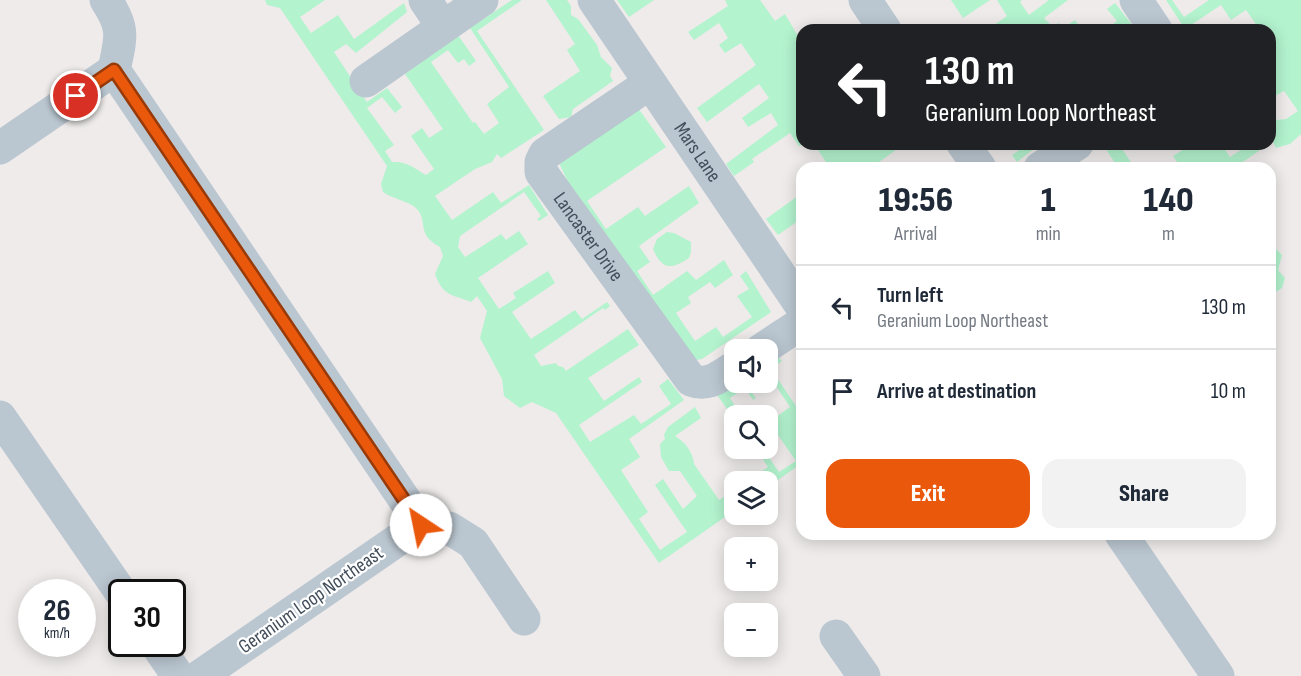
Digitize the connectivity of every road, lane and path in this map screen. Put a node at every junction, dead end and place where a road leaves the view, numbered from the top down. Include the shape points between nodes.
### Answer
1 (106, 0) edge
2 (425, 0) edge
3 (482, 0) edge
4 (594, 0) edge
5 (865, 0) edge
6 (1136, 0) edge
7 (881, 24) edge
8 (1152, 24) edge
9 (443, 27) junction
10 (114, 70) junction
11 (366, 81) dead end
12 (650, 83) junction
13 (0, 148) edge
14 (1068, 150) edge
15 (1049, 162) edge
16 (796, 297) edge
17 (796, 326) edge
18 (777, 339) edge
19 (724, 374) edge
20 (5, 435) edge
21 (421, 525) junction
22 (1125, 540) edge
23 (111, 579) edge
24 (524, 619) dead end
25 (836, 636) dead end
26 (165, 657) edge
27 (178, 676) edge
28 (200, 676) edge
29 (864, 676) edge
30 (1218, 676) edge

1 - 10 street via 118,19 120,42
2 - 9 street
3 - 9 street
4 - 12 street, Mars Lane
5 - 7 street
6 - 8 street
9 - 11 street
10 - 13 street
10 - 21 street
12 - 16 street, Mars Lane
12 - 19 street, Lancaster Drive via 546,154 541,172 690,380 699,383
14 - 15 street
17 - 18 street
20 - 23 street
21 - 24 street via 449,528 473,543
21 - 28 street, Geranium Loop Northeast
22 - 30 street
25 - 29 street
26 - 27 street

